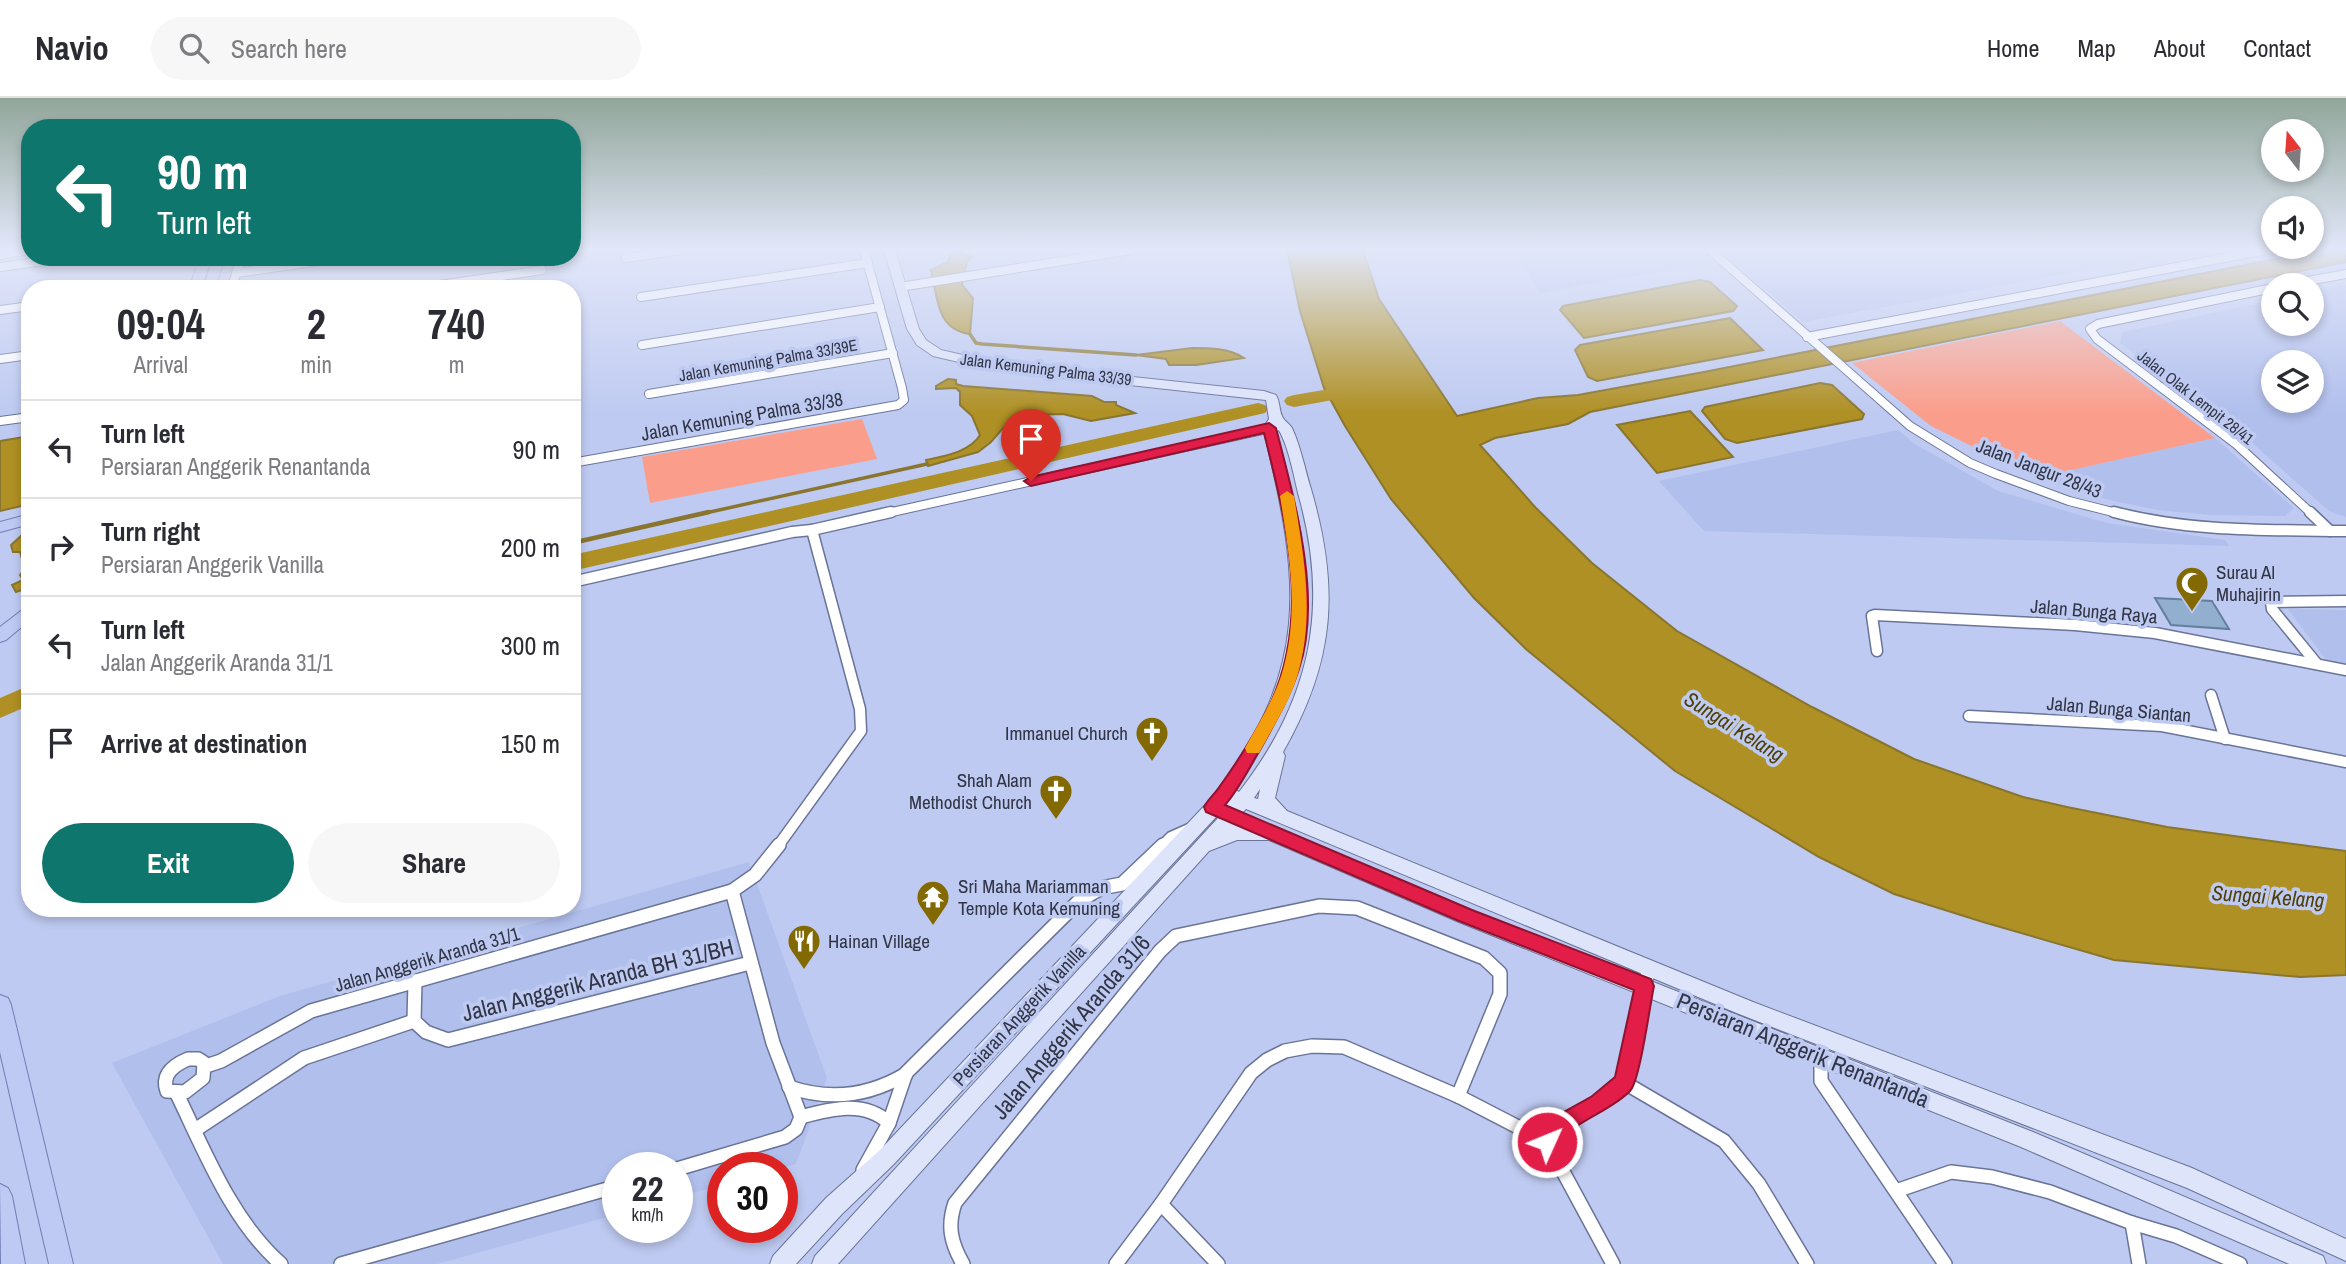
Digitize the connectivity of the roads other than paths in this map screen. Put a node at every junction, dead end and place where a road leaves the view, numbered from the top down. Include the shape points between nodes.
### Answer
1 (907, 304) edge
2 (1771, 304) edge
3 (1979, 304) edge
4 (2193, 304) edge
5 (880, 306) joint
6 (21, 307) edge
7 (0, 310) edge
8 (1807, 337) junction
9 (642, 345) dead end
10 (892, 353) junction
11 (21, 356) edge
12 (0, 359) edge
13 (649, 394) dead end
14 (1272, 398) joint
15 (21, 418) edge
16 (0, 421) edge
17 (1277, 425) junction
18 (581, 461) edge
19 (21, 521) edge
20 (0, 527) edge
21 (812, 530) junction
22 (2330, 530) junction
23 (2346, 531) edge
24 (581, 580) edge
25 (2346, 601) edge
26 (21, 618) edge
27 (0, 636) edge
28 (1877, 651) dead end
29 (2317, 664) junction
30 (2346, 670) edge
31 (2211, 695) dead end
32 (1969, 716) dead end
33 (2225, 739) junction
34 (1282, 741) junction
35 (2346, 762) edge
36 (1228, 804) junction
37 (1191, 828) junction
38 (1282, 828) junction
39 (1201, 847) junction
40 (732, 891) junction
41 (750, 963) junction
42 (1647, 977) junction
43 (415, 981) junction
44 (0, 1004) edge
45 (414, 1021) junction
46 (1821, 1060) junction
47 (206, 1066) junction
48 (906, 1073) junction
49 (1625, 1083) junction
50 (789, 1087) junction
51 (177, 1094) junction
52 (1458, 1096) junction
53 (801, 1117) junction
54 (889, 1123) junction
55 (195, 1130) junction
56 (1547, 1142) junction
57 (693, 1164) edge
58 (2192, 1179) junction
59 (602, 1191) edge
60 (1896, 1191) junction
61 (0, 1196) edge
62 (1161, 1204) junction
63 (834, 1206) junction
64 (2194, 1210) junction
65 (2132, 1223) junction
66 (2346, 1250) edge
67 (13, 1264) edge
68 (61, 1264) edge
69 (281, 1264) edge
70 (341, 1264) edge
71 (781, 1264) edge
72 (823, 1264) edge
73 (963, 1264) edge
74 (1115, 1264) edge
75 (1218, 1264) edge
76 (1613, 1264) edge
77 (1807, 1264) edge
78 (1945, 1264) edge
79 (2139, 1264) edge
80 (2240, 1264) edge
81 (2315, 1264) edge

1 - 14 main road, Jalan Kemuning Palma 33/39 via 921,342 948,358
2 - 8 street, Jalan Jangur 28/43
3 - 8 street
4 - 22 street, Jalan Olak Lempit 28/41 via 2090,329 2097,339 2236,444
5 - 9 street
5 - 10 street
6 - 7 street
8 - 22 street, Jalan Jangur 28/43 via 1936,443 1979,467 2068,501 2175,524
10 - 13 street, Jalan Kemuning Palma 33/39E
10 - 18 street, Jalan Kemuning Palma 33/38 via 904,400 886,409
11 - 12 street
14 - 17 main road, Persiaran Anggerik Vanilla
15 - 16 street
17 - 21 street
17 - 34 main road, Persiaran Anggerik Vanilla via 1307,499 1323,596 1315,661
17 - 36 main road, Persiaran Anggerik Vanilla via 1300,572 1298,628 1292,667 1277,706
19 - 20 main road
21 - 24 street
21 - 40 street, Jalan Anggerik Aranda 31/1 via 860,709 861,731 774,852 755,875
22 - 23 street, Jalan Jangur 28/43
25 - 29 street via 2271,602
26 - 27 main road
28 - 29 street, Jalan Bunga Raya via 1875,615 2155,632
29 - 30 street, Jalan Bunga Raya
31 - 33 street
32 - 33 street, Jalan Bunga Siantan via 2162,726
33 - 35 street, Jalan Bunga Siantan
34 - 36 main road, Persiaran Anggerik Vanilla
34 - 38 main road via 1266,800
36 - 37 main road, Persiaran Anggerik Vanilla
36 - 38 main road, Persiaran Anggerik Renantanda
36 - 39 main road, Persiaran Anggerik Vanilla
37 - 48 street via 1171,837 1122,884 1101,888 1079,901
37 - 63 main road, Persiaran Anggerik Vanilla via 887,1157
38 - 39 main road via 1236,834
38 - 42 main road, Persiaran Anggerik Renantanda via 1465,916
39 - 72 main road, Persiaran Anggerik Vanilla
40 - 41 street
40 - 43 street, Jalan Anggerik Aranda 31/1
41 - 45 street, Jalan Anggerik Aranda BH 31/BH via 448,1040 426,1032
41 - 50 street
42 - 46 main road, Persiaran Anggerik Renantanda
42 - 49 street
42 - 58 main road via 1746,1008
43 - 45 street
43 - 47 street, Jalan Anggerik Aranda 31/1 via 311,1011
44 - 68 main road
45 - 55 street via 304,1058
46 - 60 street via 1821,1081
46 - 64 main road, Persiaran Anggerik Renantanda
47 - 51 street via 198,1084
47 - 51 street via 194,1058 175,1066 165,1077 164,1088
48 - 50 street via 883,1087 842,1095 805,1094
48 - 54 street
49 - 56 street via 1551,1130
49 - 77 street via 1735,1151
50 - 53 street
51 - 55 street
52 - 56 street
52 - 62 street via 1344,1047 1285,1051 1251,1073
52 - 73 street, Jalan Anggerik Aranda 31/6 via 1500,994 1500,973 1484,958 1357,908 1338,905 1176,936 1125,992 955,1203 950,1237
53 - 54 street via 865,1108
53 - 57 street via 796,1129 785,1137
54 - 63 street via 877,1149
55 - 69 street via 261,1245
56 - 76 street
58 - 64 main road
58 - 66 main road
59 - 70 street
60 - 65 street via 1938,1175 1968,1172 2050,1192
60 - 78 street
61 - 67 main road
62 - 74 street
62 - 75 street
63 - 71 main road, Persiaran Anggerik Vanilla
64 - 81 main road, Persiaran Anggerik Renantanda
65 - 79 street
65 - 80 street

